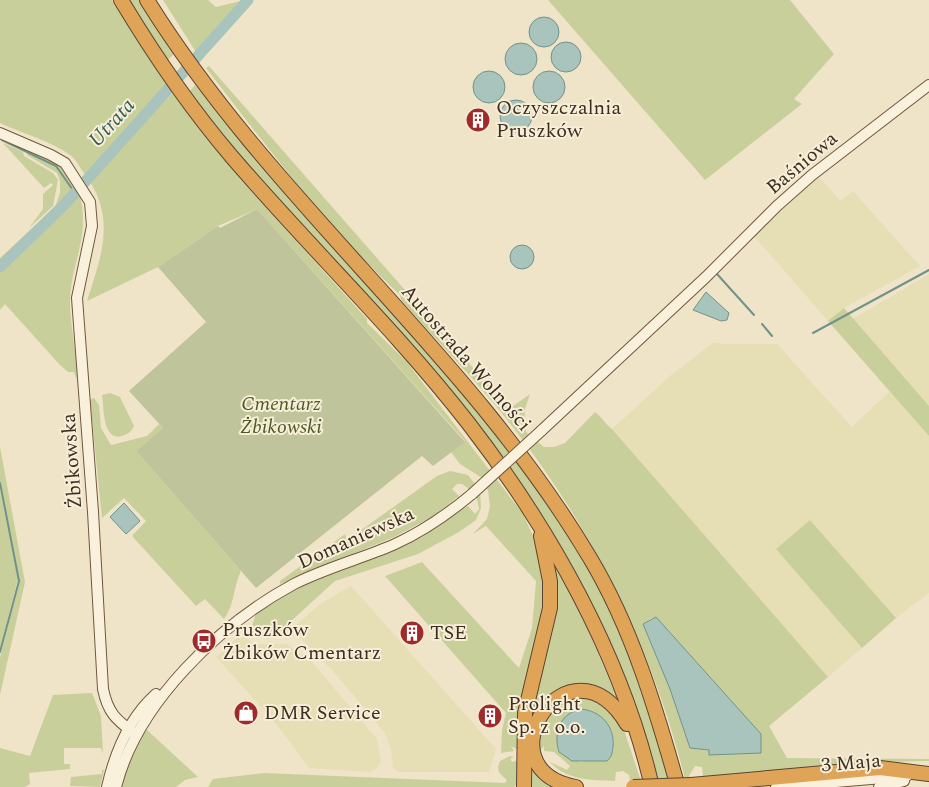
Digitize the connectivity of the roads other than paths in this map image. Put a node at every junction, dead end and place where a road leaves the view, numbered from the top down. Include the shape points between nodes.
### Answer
1 (121, 0) edge
2 (147, 0) edge
3 (929, 85) edge
4 (0, 133) edge
5 (706, 277) joint
6 (530, 510) junction
7 (132, 732) junction
8 (641, 749) junction
9 (929, 774) edge
10 (684, 786) edge
11 (803, 786) edge
12 (107, 787) edge
13 (116, 787) edge
14 (524, 787) edge
15 (576, 787) edge
16 (634, 787) edge
17 (652, 787) edge
18 (776, 787) edge
19 (879, 787) edge

1 - 6 highway, Autostrada Wolności via 182,92 238,164 411,354 468,422
2 - 10 highway, Autostrada Wolności via 198,75 267,164 477,398 535,472 602,580 647,686
3 - 5 main road, Baśniowa via 812,175 776,206
4 - 7 main road, Żbikowska via 65,163 90,202 92,226 77,298 102,681 108,710
5 - 7 main road, Domaniewska, bridge via 453,510 412,535 281,592 229,628 153,697
6 - 8 highway, Autostrada Wolności via 590,616
6 - 14 highway via 547,559 550,599 525,713
7 - 12 main road, Domaniewska via 120,743
7 - 13 main road, Domaniewska
8 - 15 highway via 619,711 606,699 584,692 560,697 538,718 532,745 537,760 548,774
8 - 17 highway, Autostrada Wolności
9 - 10 highway via 880,768
9 - 11 main road, 3 Maja
9 - 19 main road, 3 Maja
10 - 16 highway, bridge
11 - 18 main road, 3 Maja

